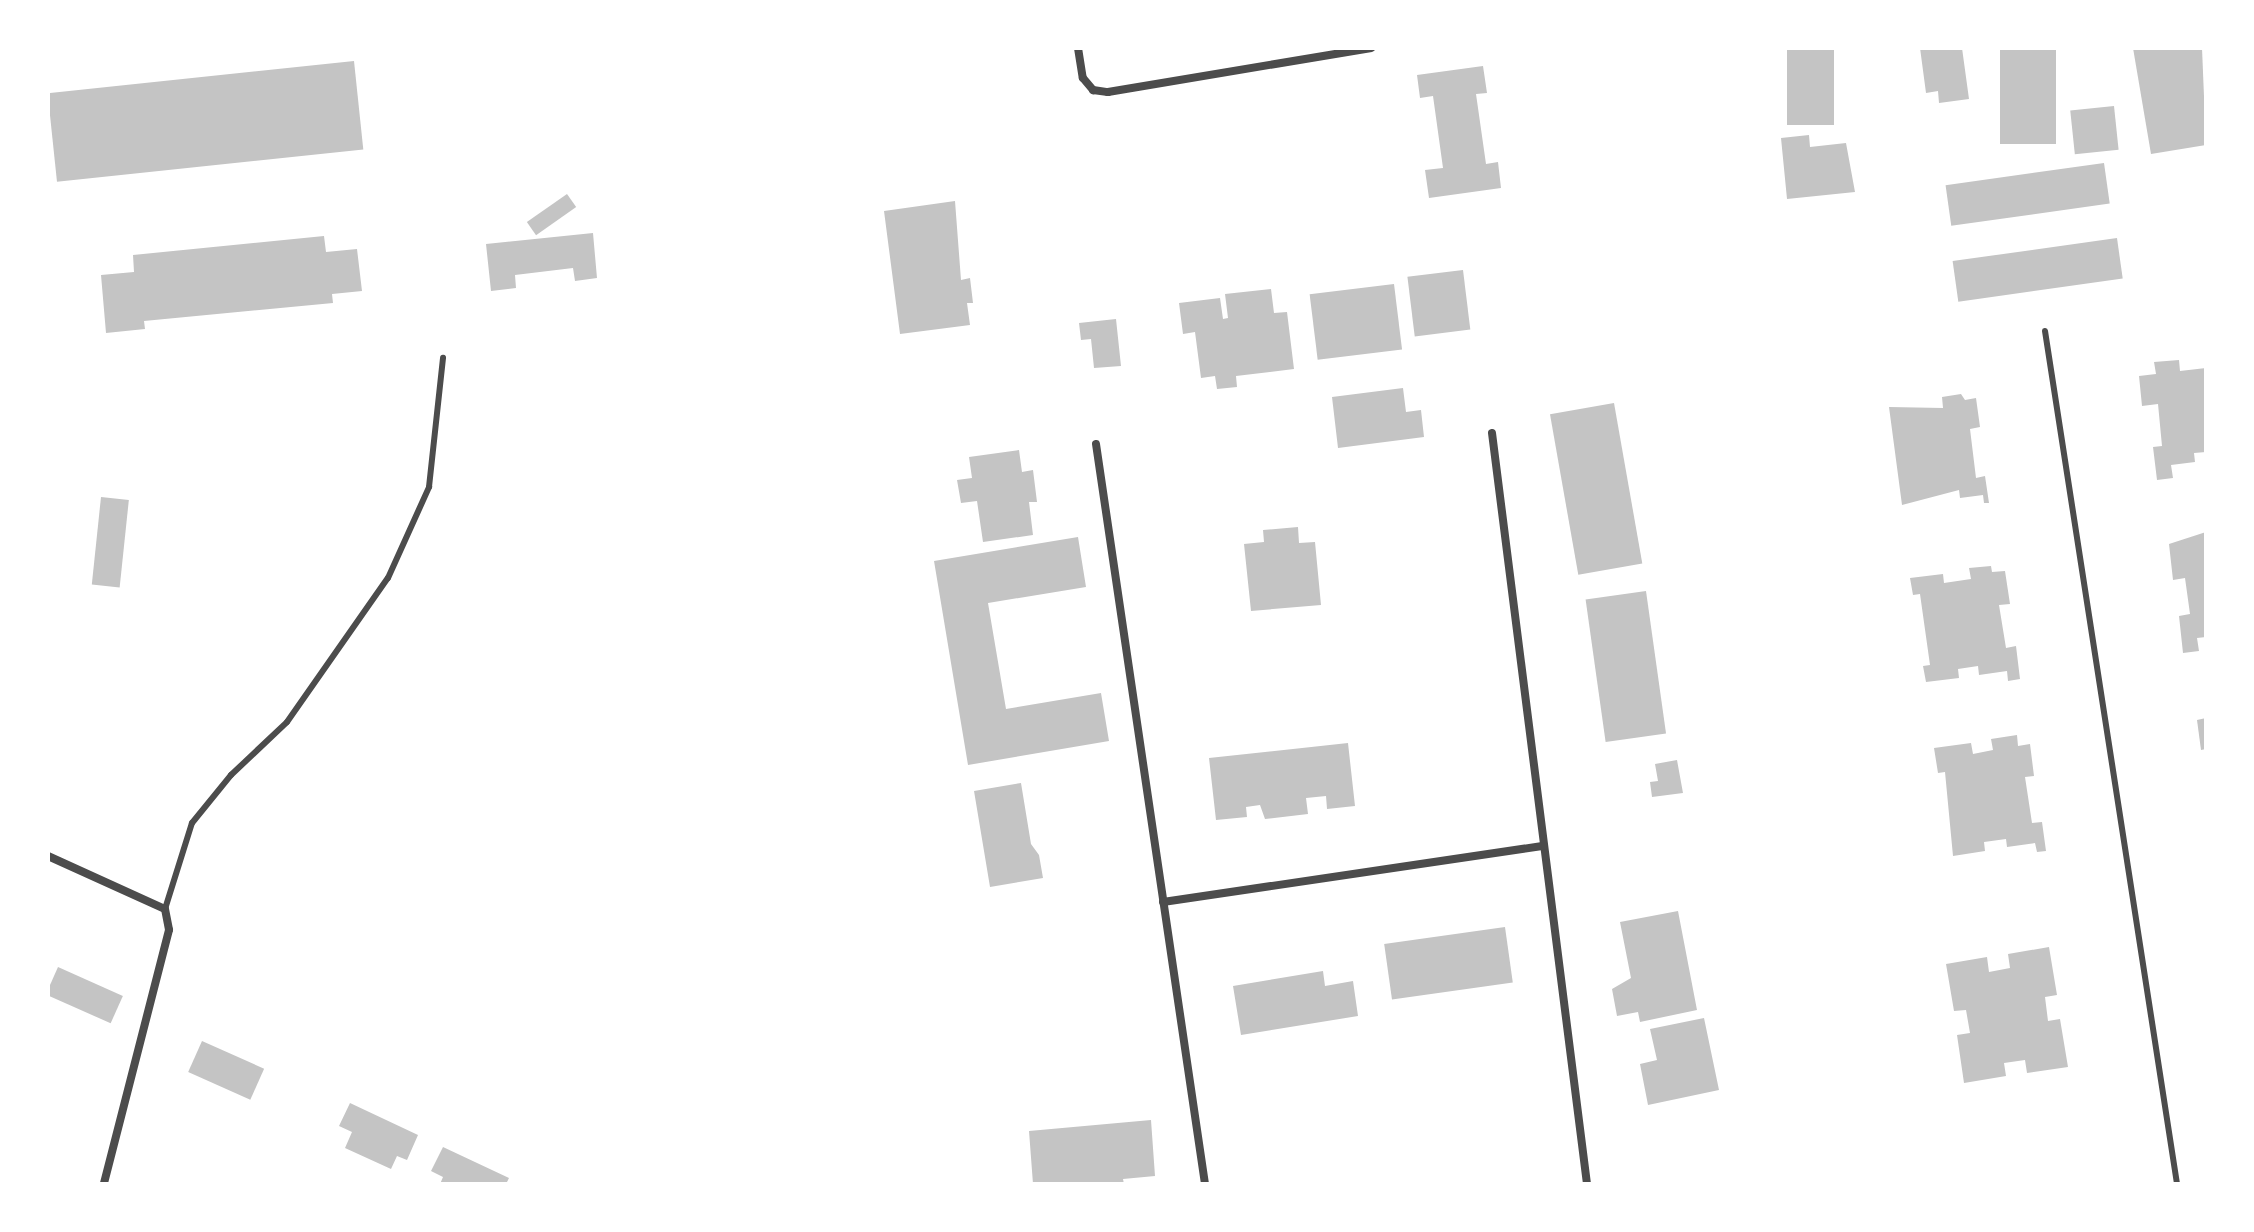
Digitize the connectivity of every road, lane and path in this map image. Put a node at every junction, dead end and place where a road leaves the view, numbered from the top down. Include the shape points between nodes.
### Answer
1 (1078, 48) edge
2 (1371, 48) edge
3 (2045, 331) dead end
4 (443, 358) dead end
5 (1492, 433) dead end
6 (1096, 444) dead end
7 (1544, 846) junction
8 (48, 856) edge
9 (1163, 902) junction
10 (165, 909) junction
11 (104, 1184) edge
12 (1205, 1184) edge
13 (1587, 1184) edge
14 (2177, 1184) edge

1 - 2 street via 1083,78 1093,90 1108,92
3 - 14 lane
4 - 10 lane via 429,487 388,578 287,722 231,775 192,823
5 - 7 street
6 - 9 street
7 - 9 street
7 - 13 street
8 - 10 street
9 - 12 street
10 - 11 street via 169,930

